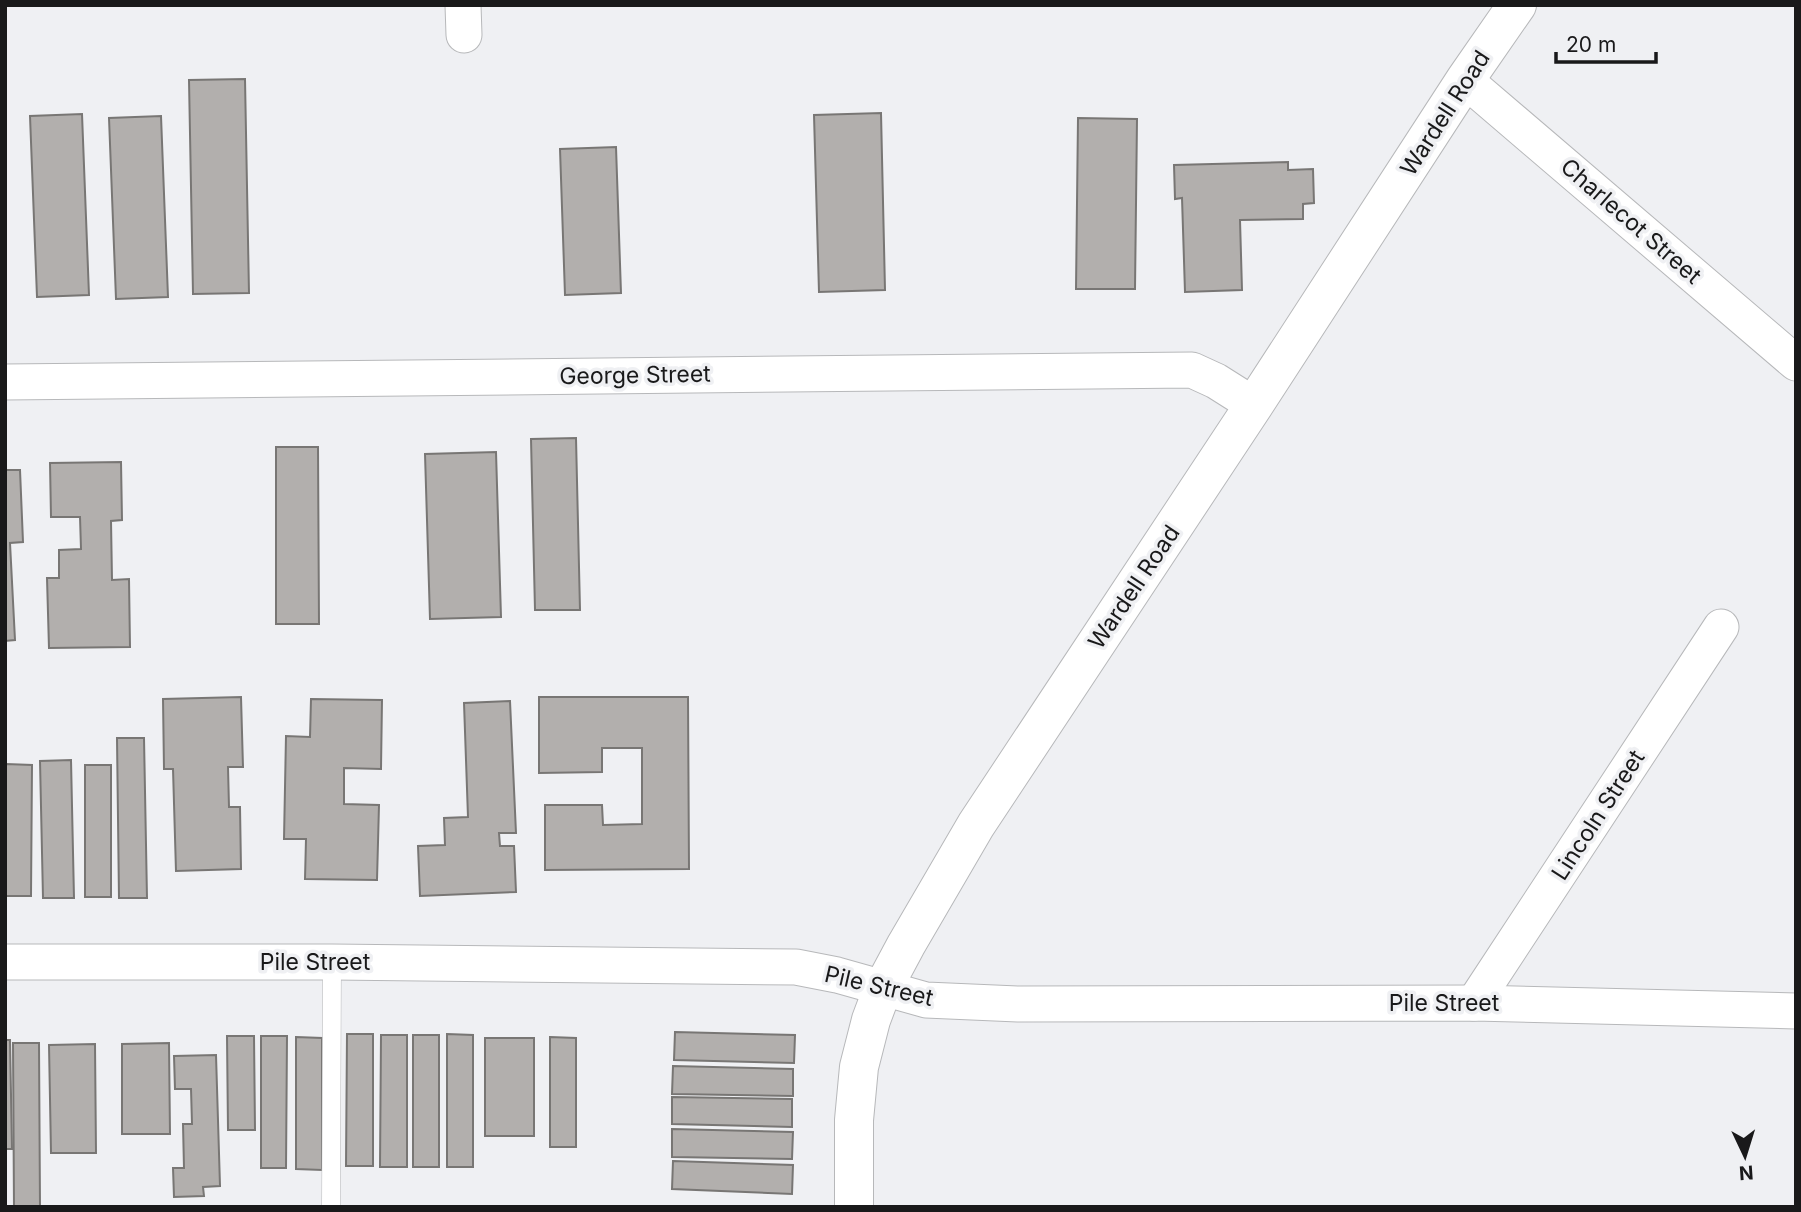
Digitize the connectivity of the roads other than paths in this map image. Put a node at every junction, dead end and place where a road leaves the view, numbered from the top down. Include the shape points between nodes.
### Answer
1 (1517, 5) edge
2 (1465, 80) junction
3 (1796, 363) edge
4 (5, 382) edge
5 (1254, 405) junction
6 (1721, 627) dead end
7 (5, 962) edge
8 (332, 962) junction
9 (883, 988) junction
10 (1474, 1003) junction
11 (1796, 1011) edge
12 (331, 1207) edge
13 (854, 1207) edge

1 - 2 street, Wardell Road
2 - 3 street, Charlecot Street
2 - 5 street, Wardell Road
4 - 5 street, George Street via 1192,370
5 - 9 street, Wardell Road via 976,825
6 - 10 street, Lincoln Street
7 - 8 street, Pile Street
8 - 9 street, Pile Street via 796,967
8 - 12 lane
9 - 10 street, Pile Street via 926,1000 1018,1004
9 - 13 street, Wardell Road via 859,1067
10 - 11 street, Pile Street

